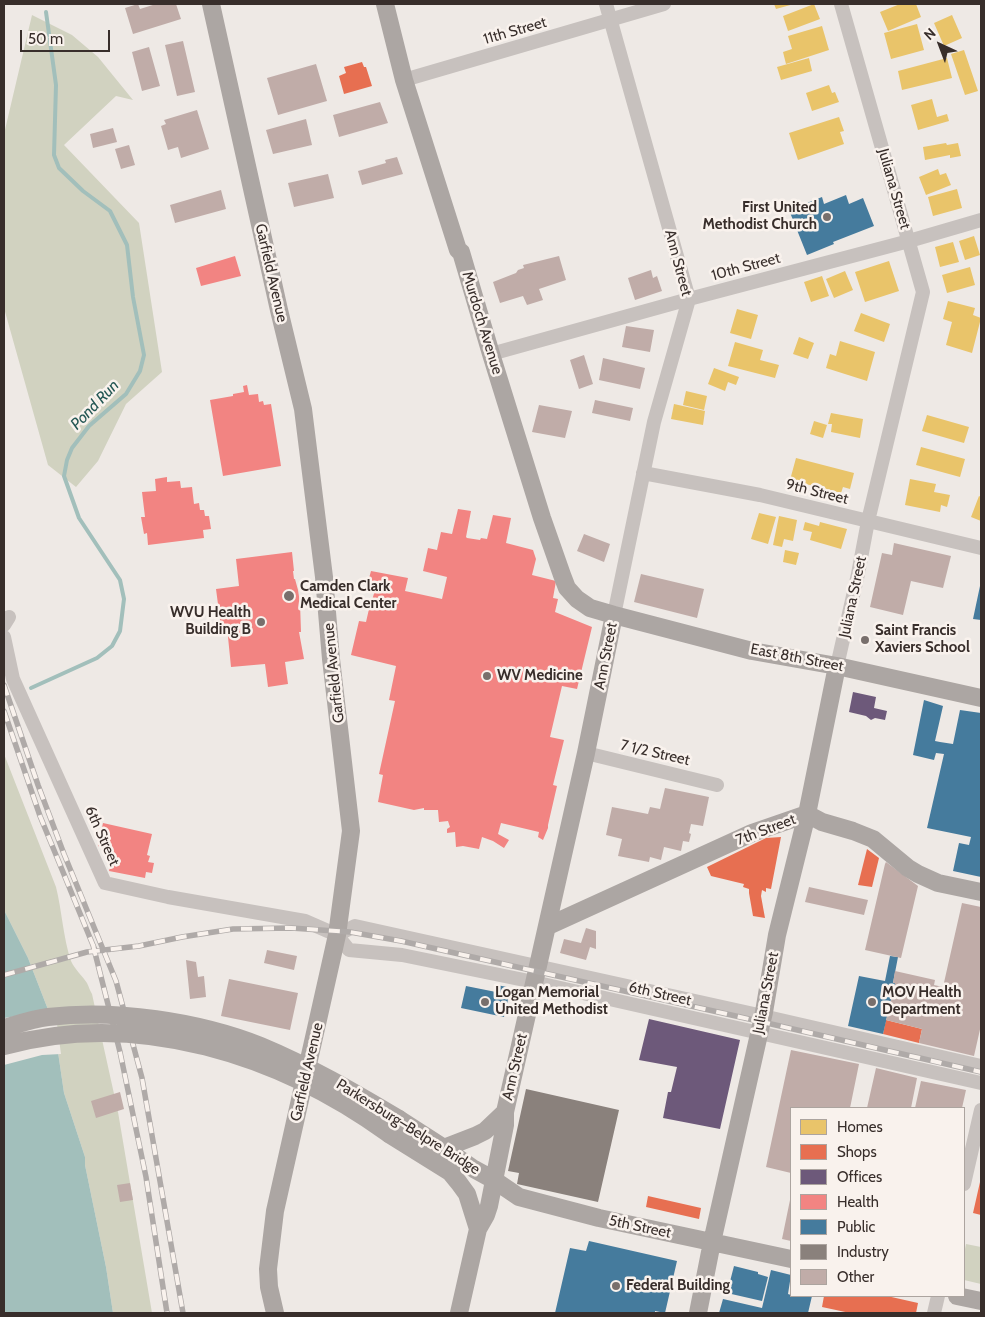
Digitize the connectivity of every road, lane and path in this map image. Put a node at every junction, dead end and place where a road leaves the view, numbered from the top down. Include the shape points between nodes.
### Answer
1 (211, 4) edge
2 (385, 4) edge
3 (606, 4) edge
4 (664, 4) edge
5 (841, 4) edge
6 (610, 20) junction
7 (404, 80) junction
8 (981, 220) edge
9 (909, 241) junction
10 (689, 299) junction
11 (490, 354) junction
12 (643, 473) junction
13 (868, 522) junction
14 (981, 548) edge
15 (614, 615) junction
16 (639, 622) junction
17 (4, 637) edge
18 (608, 647) junction
19 (837, 666) junction
20 (981, 698) edge
21 (586, 753) junction
22 (717, 785) dead end
23 (807, 814) junction
24 (981, 892) edge
25 (548, 926) junction
26 (337, 936) junction
27 (536, 974) junction
28 (761, 1025) junction
29 (4, 1028) edge
30 (4, 1046) edge
31 (981, 1066) edge
32 (981, 1083) edge
33 (981, 1110) edge
34 (505, 1112) junction
35 (394, 1126) junction
36 (444, 1148) junction
37 (494, 1180) junction
38 (965, 1180) edge
39 (519, 1198) junction
40 (488, 1205) junction
41 (478, 1229) junction
42 (712, 1242) junction
43 (790, 1259) edge
44 (938, 1297) edge
45 (962, 1297) edge
46 (981, 1301) edge
47 (276, 1313) edge
48 (459, 1313) edge
49 (698, 1313) edge
50 (934, 1313) edge

1 - 26 main road, Garfield Avenue via 303,409 351,824
2 - 7 main road, Murdoch Avenue
3 - 6 street, Ann Street
4 - 6 street, 11th Street
5 - 9 street, Juliana Street
6 - 7 street, 11th Street
6 - 10 street, Ann Street
7 - 11 main road, Murdoch Avenue
8 - 9 street, 10th Street
9 - 10 street, 10th Street
9 - 13 street, Juliana Street via 923,292
10 - 11 street, 10th Street
10 - 12 street, Ann Street
11 - 15 main road, Murdoch Avenue via 542,518 568,588 590,608
12 - 13 street, 9th Street via 760,495
12 - 15 street, Ann Street
13 - 14 street, 9th Street
13 - 19 street, Juliana Street
15 - 16 main road, East 8th Street
15 - 18 main road, Ann Street
16 - 18 main road
16 - 19 main road, East 8th Street via 752,651
17 - 26 street, 6th Street via 13,679 105,883 305,921
18 - 21 main road, Ann Street
19 - 20 main road, East 8th Street
19 - 23 main road, Juliana Street
21 - 22 street, 7 1/2 Street
21 - 25 main road, Ann Street
23 - 24 main road, 7th Street via 874,840 908,868 938,883
23 - 25 main road, 7th Street via 752,833
23 - 28 main road, Juliana Street via 777,935
25 - 27 main road, Ann Street
26 - 27 street, 6th Street via 349,950
26 - 27 street, 6th Street via 355,926
26 - 47 main road, Garfield Avenue via 275,1211 268,1270
27 - 28 street, 6th Street
27 - 34 main road, Ann Street
28 - 31 street, 6th Street
28 - 32 street, 6th Street
28 - 42 main road, Juliana Street
29 - 35 main road, Parkersburg–Belpre Bridge, bridge via 46,1018 95,1014 193,1026 260,1046 297,1062 334,1081
30 - 35 main road, Parkersburg–Belpre Bridge, bridge via 33,1039 94,1033 174,1039 230,1053 295,1078 362,1114
33 - 38 street
34 - 36 main road via 485,1131
34 - 37 main road, Ann Street
35 - 36 main road, Parkersburg–Belpre Bridge
35 - 41 main road, Parkersburg–Belpre Bridge via 459,1183 467,1194
36 - 37 main road, Parkersburg–Belpre Bridge
37 - 39 main road, 5th Street
37 - 40 main road, Ann Street
39 - 40 main road via 506,1205
39 - 42 main road, 5th Street
40 - 41 main road, Ann Street
41 - 48 main road, Ann Street
42 - 43 main road, 5th Street
42 - 49 main road, Juliana Street
44 - 50 street
45 - 46 main road

